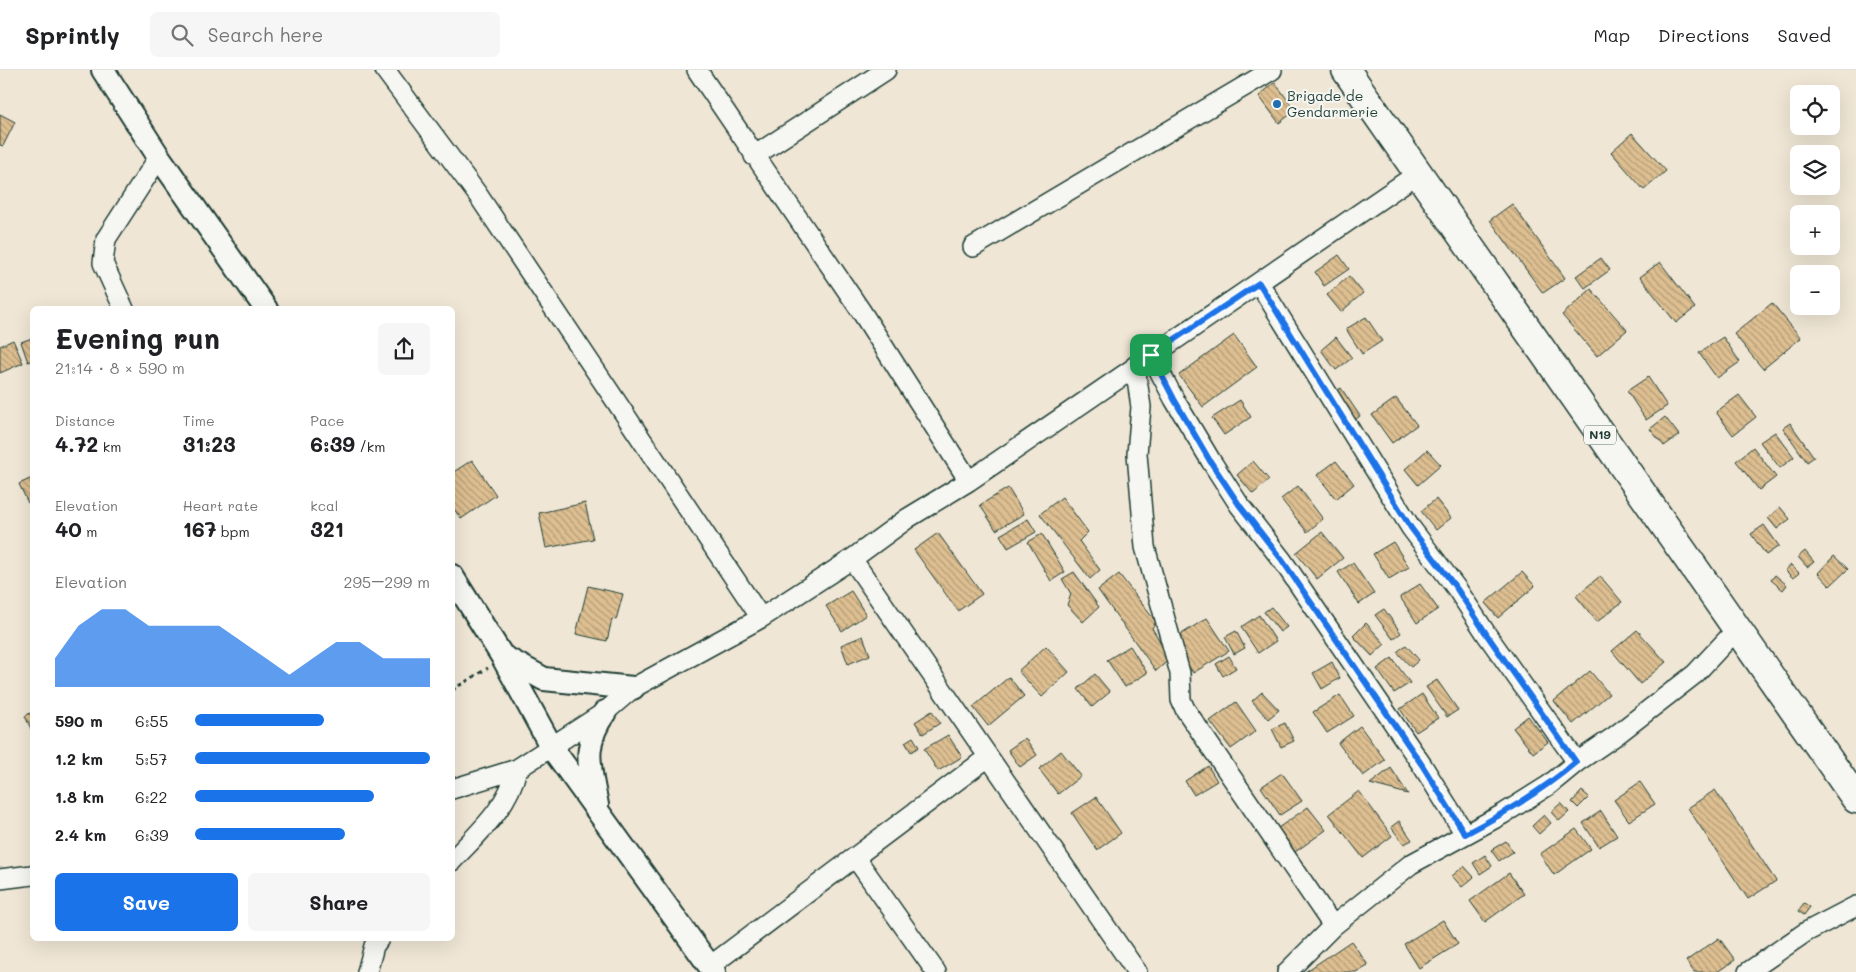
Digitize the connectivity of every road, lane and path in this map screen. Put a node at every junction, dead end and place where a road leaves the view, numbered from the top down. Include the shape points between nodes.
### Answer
1 (103, 70) edge
2 (386, 70) edge
3 (697, 70) edge
4 (886, 70) edge
5 (1272, 70) edge
6 (1346, 70) edge
7 (754, 156) junction
8 (159, 158) junction
9 (1417, 174) junction
10 (973, 247) dead end
11 (1259, 283) junction
12 (123, 306) edge
13 (264, 306) edge
14 (1151, 355) junction
15 (1135, 366) junction
16 (969, 481) junction
17 (852, 559) junction
18 (455, 581) edge
19 (760, 618) junction
20 (1737, 629) junction
21 (502, 656) junction
22 (455, 688) edge
23 (633, 688) junction
24 (605, 712) junction
25 (552, 748) junction
26 (987, 758) junction
27 (1576, 762) junction
28 (517, 770) junction
29 (455, 788) edge
30 (1855, 794) edge
31 (597, 809) junction
32 (1465, 834) junction
33 (855, 857) junction
34 (455, 858) edge
35 (30, 875) edge
36 (0, 879) edge
37 (1856, 906) edge
38 (1333, 926) junction
39 (378, 941) edge
40 (712, 969) edge
41 (367, 972) edge
42 (936, 972) edge
43 (1137, 972) edge
44 (1287, 972) edge
45 (1748, 972) edge

1 - 8 street
2 - 19 street via 478,195
3 - 7 street
4 - 7 street
5 - 10 street
6 - 9 highway, N19
7 - 16 street via 861,311
8 - 12 street via 106,239 103,263
8 - 13 street
9 - 11 street
9 - 20 highway, N19
11 - 14 street
11 - 27 street via 1411,528
14 - 15 street
14 - 32 street via 1210,461 1282,560 1422,765
15 - 16 street
15 - 38 street via 1142,407 1137,454 1145,547 1180,673 1181,700
16 - 17 street via 908,518
17 - 19 street
17 - 26 street
18 - 21 street
19 - 23 street
20 - 27 street via 1695,674
20 - 30 highway, N19
21 - 22 path via 479,675
21 - 23 street via 544,679
21 - 25 street
23 - 24 street
24 - 25 street
24 - 31 street via 590,737 588,756
25 - 28 street
25 - 31 street
26 - 33 street
26 - 43 street
27 - 32 street via 1549,785
28 - 29 street
28 - 34 street via 514,784 497,813
31 - 40 street
32 - 38 street via 1411,864
33 - 40 street
33 - 42 street
35 - 36 street
37 - 45 street via 1806,932
38 - 44 street
39 - 41 street

